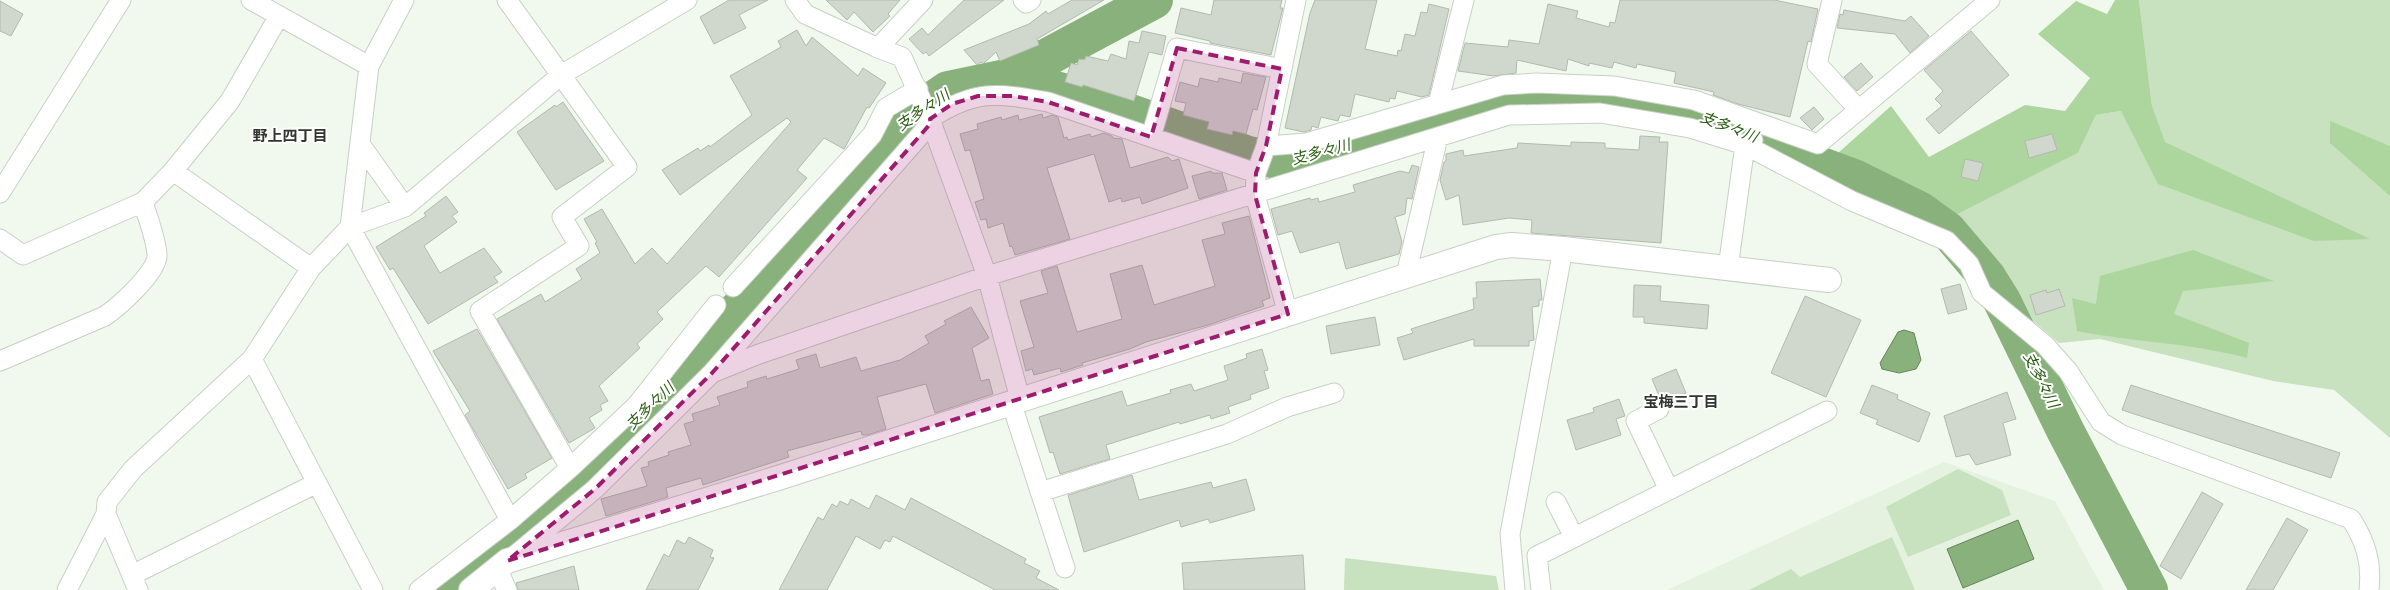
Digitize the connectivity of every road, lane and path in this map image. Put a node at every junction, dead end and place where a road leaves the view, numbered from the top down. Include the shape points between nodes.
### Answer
1 (121, 0) edge
2 (404, 0) edge
3 (507, 0) edge
4 (687, 0) edge
5 (795, 0) edge
6 (923, 0) edge
7 (1023, 0) edge
8 (1031, 0) edge
9 (1296, 0) edge
10 (1464, 0) edge
11 (1832, 0) edge
12 (1990, 0) edge
13 (265, 6) edge
14 (657, 7) edge
15 (878, 48) junction
16 (369, 66) junction
17 (1282, 69) junction
18 (561, 75) junction
19 (919, 92) junction
20 (1438, 104) junction
21 (1859, 110) junction
22 (930, 121) junction
23 (1771, 128) junction
24 (1152, 137) junction
25 (1438, 137) junction
26 (360, 144) junction
27 (1745, 145) junction
28 (1266, 146) junction
29 (173, 171) junction
30 (1256, 173) junction
31 (0, 193) edge
32 (1255, 195) junction
33 (144, 202) junction
34 (405, 207) junction
35 (350, 227) junction
36 (0, 240) edge
37 (1563, 249) junction
38 (311, 268) junction
39 (1728, 268) junction
40 (987, 276) junction
41 (1406, 276) junction
42 (1829, 280) dead end
43 (733, 287) dead end
44 (716, 305) dead end
45 (1288, 314) junction
46 (252, 359) junction
47 (0, 361) edge
48 (712, 372) junction
49 (1334, 393) dead end
50 (1016, 400) junction
51 (1659, 409) dead end
52 (1827, 411) dead end
53 (570, 468) junction
54 (317, 483) junction
55 (1669, 490) junction
56 (1040, 492) junction
57 (1556, 502) dead end
58 (106, 514) junction
59 (510, 520) junction
60 (1574, 537) junction
61 (1065, 568) dead end
62 (504, 574) edge
63 (135, 583) edge
64 (67, 590) edge
65 (373, 590) edge
66 (419, 590) edge
67 (471, 590) edge
68 (1515, 590) edge
69 (1541, 590) edge
70 (2369, 590) edge

1 - 31 street
2 - 16 street
3 - 18 street
4 - 14 street
5 - 15 street via 804,14
6 - 15 street
7 - 8 street via 1026,3
9 - 17 street
10 - 20 street
11 - 21 street via 1817,64
12 - 21 street
13 - 16 street
13 - 29 street via 230,101
14 - 18 street
15 - 19 street via 902,57
16 - 26 street
17 - 24 street via 1177,48
17 - 28 street
18 - 34 street
18 - 53 street via 627,167 562,217 579,246 480,311
19 - 22 street
19 - 43 street via 886,108 872,135
20 - 23 street via 1503,85 1614,86 1694,100
20 - 28 street via 1306,144
21 - 23 street via 1818,144
22 - 24 street via 952,104 978,96 1013,96 1048,102
22 - 40 street
22 - 48 street
23 - 27 street
24 - 30 street
25 - 27 street via 1510,115 1600,113 1690,128
25 - 32 street
25 - 41 street
26 - 34 street
26 - 35 street
27 - 39 street
27 - 70 street via 1852,200 1947,241 1969,264 1982,293 2045,345 2068,371 2101,422 2122,435 2352,519 2362,536 2370,562
28 - 30 street
29 - 33 street
29 - 38 street
30 - 32 street
32 - 40 street
32 - 45 street
33 - 36 street via 23,255
33 - 47 street via 158,257 151,271 126,299 105,316
34 - 35 street
35 - 38 street
35 - 59 street
37 - 39 street
37 - 41 street via 1506,245
37 - 68 street via 1511,526
38 - 46 street
39 - 42 street
40 - 48 street
40 - 50 street
41 - 45 street
44 - 53 street via 636,406
45 - 50 street
46 - 54 street
46 - 58 street via 133,469 108,502
48 - 62 street
49 - 56 street via 1287,407 1227,434
50 - 56 street
50 - 62 street via 778,478
51 - 55 street via 1636,421
52 - 55 street
53 - 59 street
54 - 63 street
54 - 65 street
55 - 60 street
56 - 61 street
57 - 60 street
58 - 63 street
58 - 64 street
59 - 66 street
60 - 69 street via 1537,556
62 - 67 street

